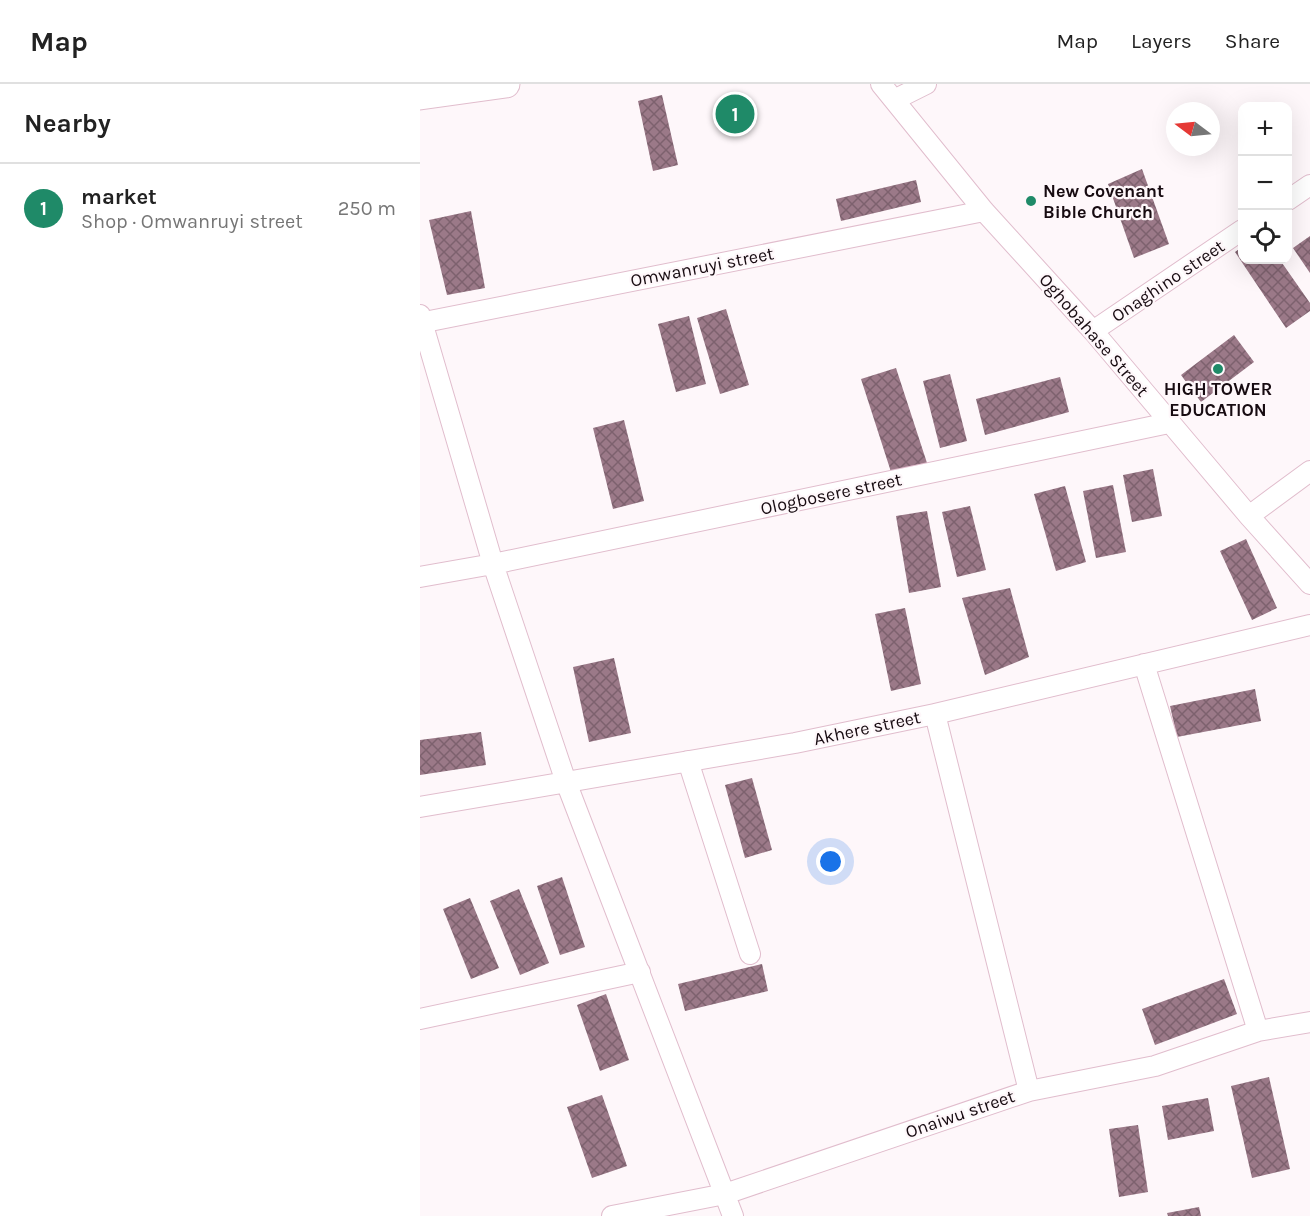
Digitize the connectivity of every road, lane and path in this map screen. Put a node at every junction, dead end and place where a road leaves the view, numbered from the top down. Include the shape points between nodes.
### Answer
1 (506, 84) edge
2 (881, 84) edge
3 (926, 84) edge
4 (420, 96) edge
5 (894, 100) junction
6 (1310, 185) edge
7 (1292, 197) edge
8 (984, 211) junction
9 (1238, 233) edge
10 (421, 320) edge
11 (1093, 332) junction
12 (1169, 423) junction
13 (1310, 471) edge
14 (1249, 516) junction
15 (493, 564) junction
16 (420, 577) edge
17 (1310, 584) edge
18 (1310, 625) edge
19 (1144, 664) junction
20 (935, 714) junction
21 (688, 761) junction
22 (566, 782) junction
23 (420, 807) edge
24 (750, 954) dead end
25 (640, 972) junction
26 (420, 1019) edge
27 (1310, 1022) edge
28 (1258, 1031) junction
29 (1029, 1091) junction
30 (725, 1194) junction
31 (612, 1216) edge
32 (733, 1216) edge

1 - 4 street
2 - 5 street, Oghobahase Street
3 - 5 street
5 - 8 street, Oghobahase Street
6 - 7 street
8 - 10 street, Omwanruyi street
8 - 11 street, Oghobahase Street
9 - 11 street, Onaghino street
10 - 15 street
11 - 12 street, Oghobahase Street
12 - 14 street, Oghobahase Street
12 - 15 street, Ologbosere street
13 - 14 street
14 - 17 street, Oghobahase Street
15 - 16 street, Ologbosere street
15 - 22 street
18 - 19 street, Akhere street
19 - 20 street, Akhere street
19 - 28 street
20 - 21 street, Akhere street
20 - 29 street
21 - 22 street, Akhere street
21 - 24 street
22 - 23 street, Akhere street
22 - 25 street
25 - 26 street
25 - 30 street
27 - 28 street, Onaiwu street
28 - 29 street, Onaiwu street via 1155,1066
29 - 30 street, Onaiwu street
30 - 31 street, Onaiwu street
30 - 32 street

